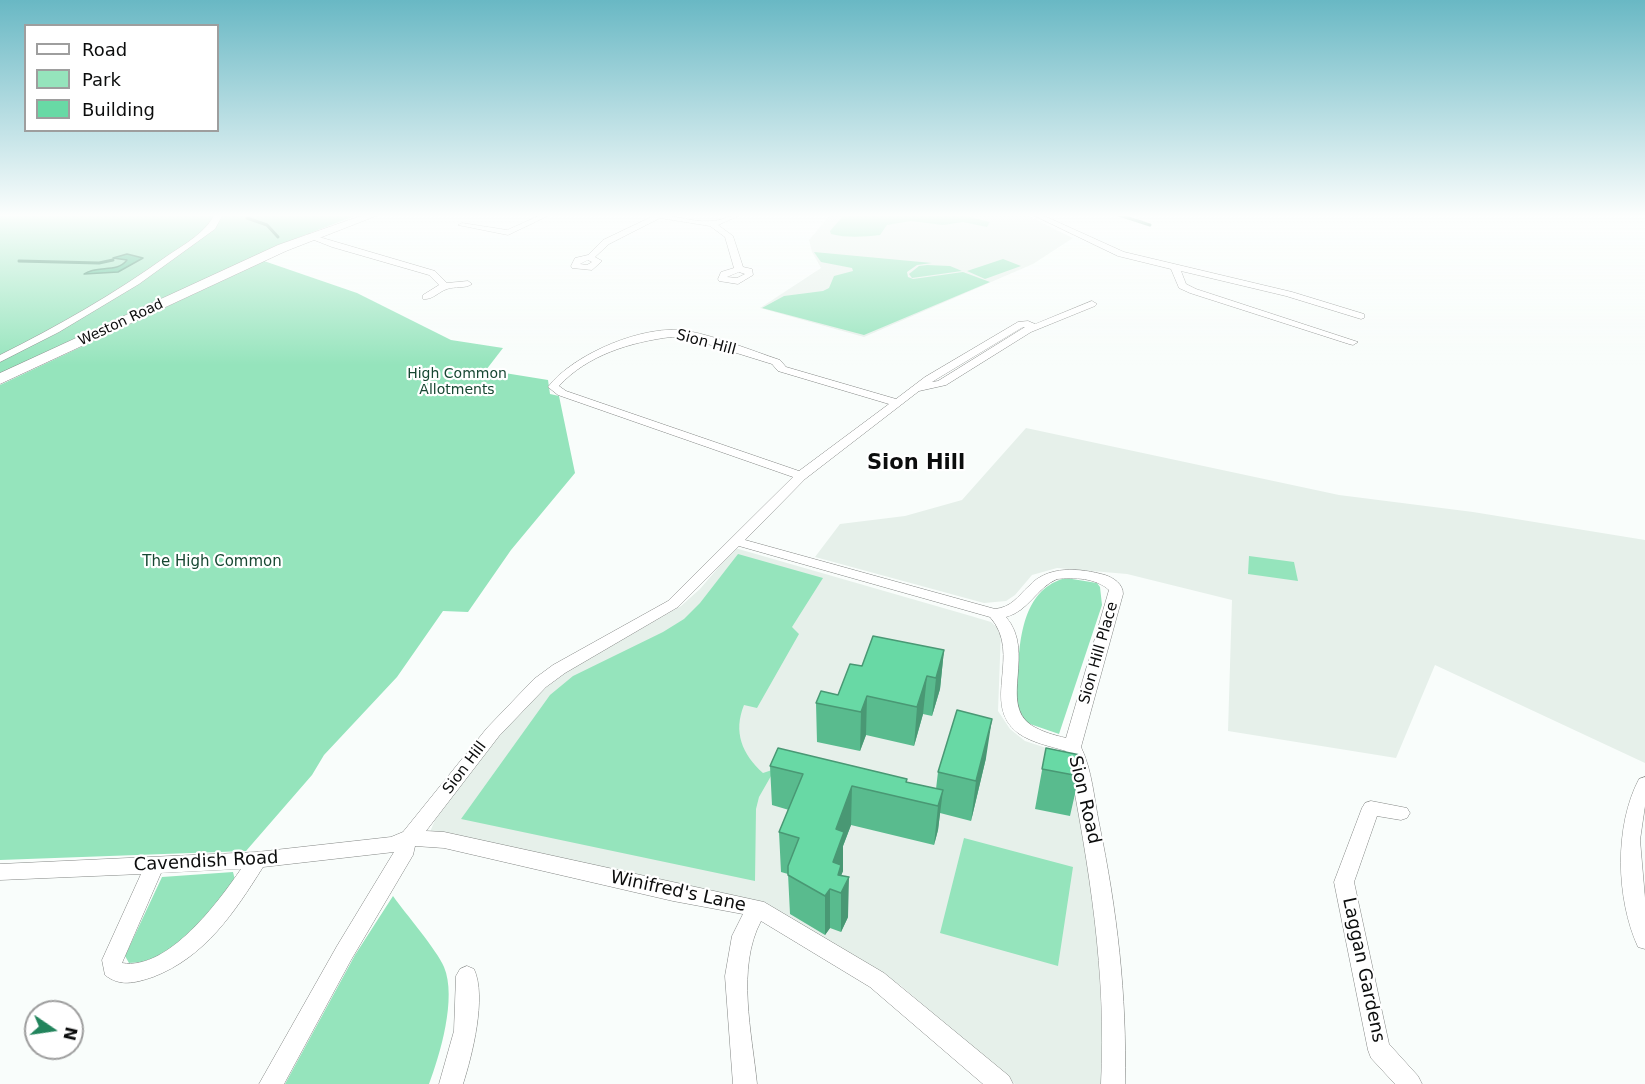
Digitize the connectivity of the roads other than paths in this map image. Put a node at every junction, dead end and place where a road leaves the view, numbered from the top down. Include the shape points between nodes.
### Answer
1 (161, 265) edge
2 (250, 265) edge
3 (403, 265) edge
4 (738, 265) edge
5 (1164, 265) edge
6 (1174, 267) junction
7 (739, 269) dead end
8 (468, 284) dead end
9 (445, 286) junction
10 (426, 297) dead end
11 (1092, 304) dead end
12 (1361, 316) dead end
13 (1353, 342) dead end
14 (0, 358) edge
15 (0, 379) edge
16 (898, 403) junction
17 (801, 476) junction
18 (735, 541) junction
19 (995, 614) junction
20 (1072, 747) junction
21 (1645, 784) edge
22 (1401, 813) dead end
23 (405, 840) junction
24 (257, 860) junction
25 (155, 865) junction
26 (0, 872) edge
27 (757, 908) junction
28 (1645, 940) edge
29 (467, 976) dead end
30 (271, 1084) edge
31 (451, 1084) edge
32 (745, 1084) edge
33 (1001, 1084) edge
34 (1113, 1084) edge
35 (1410, 1084) edge

1 - 14 street via 69,323
2 - 15 street, Weston Road
3 - 9 street via 432,273
4 - 7 street
5 - 6 street
6 - 12 street via 1289,294
6 - 13 street via 1182,286 1193,291
8 - 9 street
9 - 10 street
11 - 16 street via 1032,329 942,383 916,389
16 - 17 street, Sion Hill
16 - 17 street, Sion Hill via 782,369 776,362 672,333 613,348 567,373 554,387
17 - 18 street, Sion Hill
18 - 19 street
18 - 23 street, Sion Hill via 673,604 559,669 520,701
19 - 20 street, Sion Road via 1007,624 1012,642 1008,704 1011,714 1017,724 1034,736
19 - 20 street, Sion Hill Place via 1020,608 1044,579 1057,575 1103,579 1116,589
20 - 34 street, Sion Road via 1108,922
21 - 28 street via 1634,802 1631,848 1636,908
22 - 35 street, Laggan Gardens via 1371,808 1344,882 1379,1050
23 - 24 street, Cavendish Road
23 - 27 street, Winifred's Lane via 444,840
23 - 30 street, Sion Hill via 406,849
24 - 25 street, Cavendish Road
24 - 25 street via 214,921 195,940 175,956 146,970 128,975 117,973 112,960
25 - 26 street, Cavendish Road
27 - 32 street via 742,936 736,976
27 - 33 street, Winifred's Lane via 877,980
29 - 31 street via 465,1032

